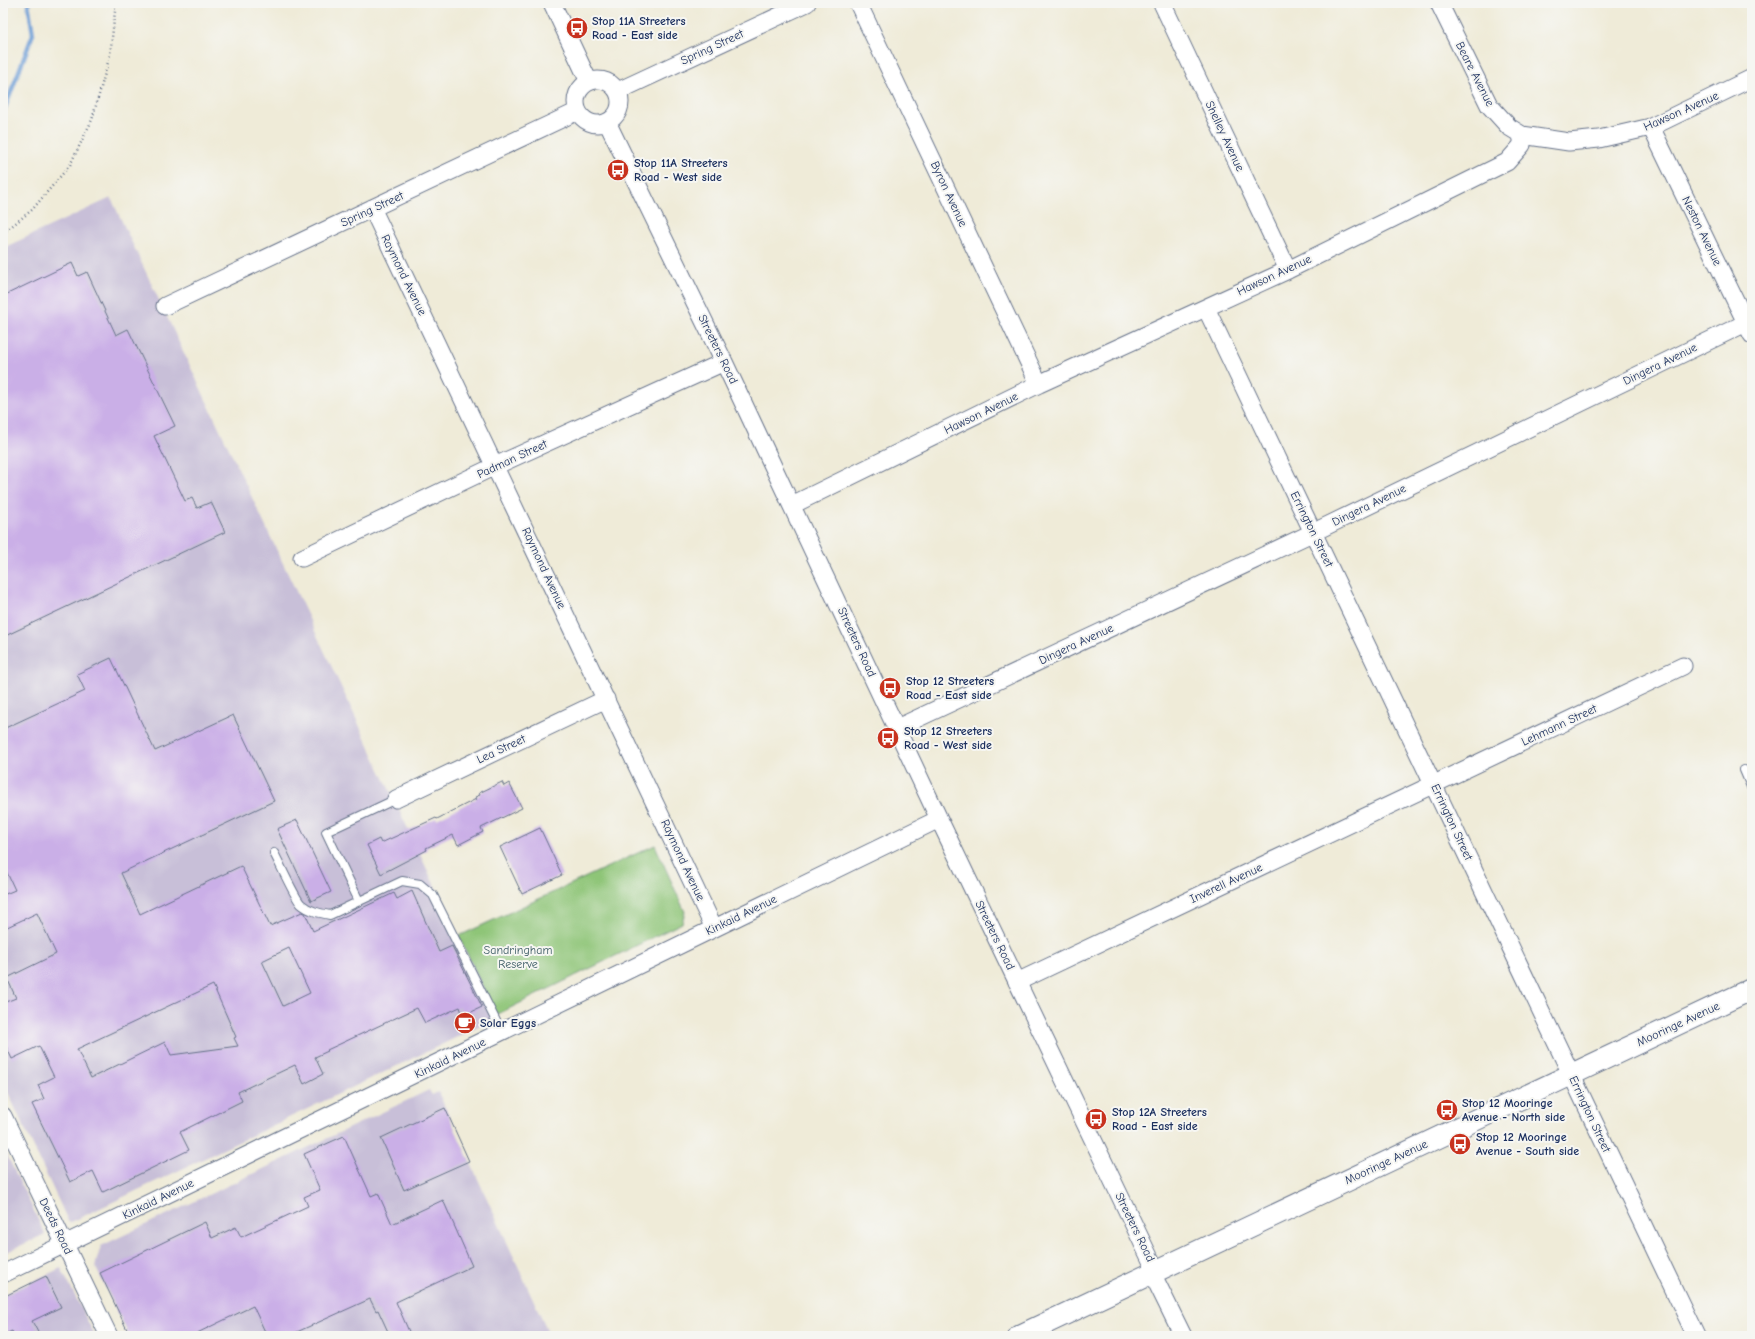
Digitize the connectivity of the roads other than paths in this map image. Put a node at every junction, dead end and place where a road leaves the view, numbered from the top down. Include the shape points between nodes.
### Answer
1 (552, 3) edge
2 (807, 3) edge
3 (858, 3) edge
4 (1162, 3) edge
5 (1439, 3) edge
6 (1752, 78) edge
7 (589, 82) junction
8 (618, 91) junction
9 (578, 111) junction
10 (607, 122) junction
11 (1651, 127) junction
12 (1522, 135) junction
13 (372, 208) junction
14 (1288, 270) junction
15 (165, 306) dead end
16 (1206, 308) junction
17 (1750, 326) edge
18 (724, 362) junction
19 (1039, 384) junction
20 (495, 466) junction
21 (792, 505) junction
22 (1314, 532) junction
23 (302, 558) dead end
24 (1683, 666) dead end
25 (606, 700) junction
26 (897, 728) junction
27 (1744, 770) dead end
28 (1434, 784) junction
29 (1752, 789) edge
30 (396, 799) joint
31 (939, 819) junction
32 (274, 853) dead end
33 (359, 900) junction
34 (714, 928) junction
35 (1017, 982) junction
36 (1752, 989) edge
37 (502, 1033) junction
38 (1572, 1075) junction
39 (3, 1116) edge
40 (64, 1245) junction
41 (1154, 1272) junction
42 (3, 1274) edge
43 (1032, 1333) edge
44 (109, 1336) edge
45 (1183, 1336) edge
46 (1696, 1336) edge

1 - 7 street
2 - 8 street, Spring Street
3 - 19 street, Byron Avenue
4 - 14 street, Shelley Avenue
5 - 12 street, Beare Avenue via 1489,105 1509,127
6 - 11 street, Hawson Avenue
7 - 8 street via 604,80
7 - 9 street via 578,93
8 - 10 street via 620,105 616,115
9 - 10 street via 583,118 592,123
9 - 13 street, Spring Street
10 - 18 street, Streeters Road
11 - 12 street, Hawson Avenue via 1599,139 1569,142
11 - 17 street, Neston Avenue
12 - 14 street, Hawson Avenue via 1522,145 1507,162
13 - 15 street, Spring Street
13 - 20 street, Raymond Avenue
14 - 16 street, Hawson Avenue
16 - 19 street, Hawson Avenue
16 - 22 street, Errington Street
17 - 22 street, Dingera Avenue
18 - 20 street, Padman Street
18 - 21 street, Streeters Road
19 - 21 street, Hawson Avenue
20 - 23 street, Padman Street
20 - 25 street, Raymond Avenue
21 - 26 street, Streeters Road
22 - 26 street, Dingera Avenue
22 - 28 street, Errington Street
24 - 28 street, Lehmann Street
25 - 30 street, Lea Street
25 - 34 street, Raymond Avenue
26 - 31 street, Streeters Road
27 - 29 lane
28 - 35 street, Inverell Avenue
28 - 38 street, Errington Street
30 - 33 lane via 326,832
31 - 34 street, Kinkaid Avenue
31 - 35 street, Streeters Road
32 - 33 lane via 299,903 311,911 330,915
33 - 37 lane via 402,881 420,884 427,889 433,895
34 - 37 street, Kinkaid Avenue
35 - 41 street, Streeters Road
36 - 38 street, Mooringe Avenue
37 - 40 street, Kinkaid Avenue
38 - 41 street, Mooringe Avenue
38 - 46 street, Errington Street
39 - 40 street, Deeds Road
40 - 42 street, Kinkaid Avenue
40 - 44 street, Deeds Road
41 - 43 street, Mooringe Avenue
41 - 45 street, Streeters Road

